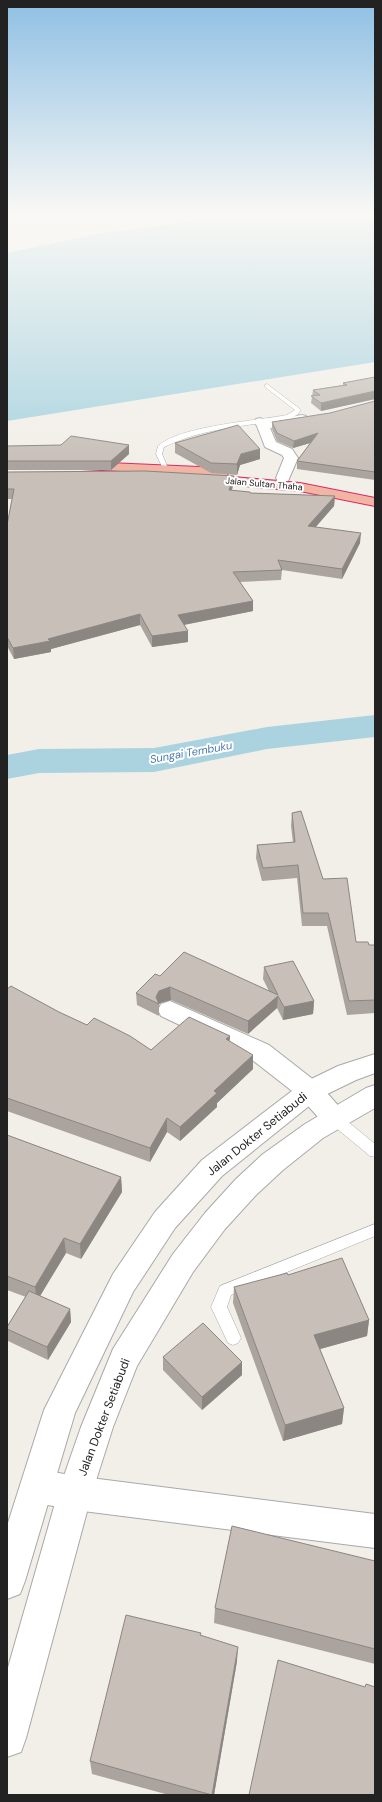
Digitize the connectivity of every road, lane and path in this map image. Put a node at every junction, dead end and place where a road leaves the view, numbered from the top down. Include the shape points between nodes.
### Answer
1 (267, 386) dead end
2 (314, 417) edge
3 (262, 424) junction
4 (69, 465) edge
5 (164, 473) junction
6 (80, 475) edge
7 (284, 478) junction
8 (375, 493) edge
9 (375, 502) edge
10 (170, 1010) dead end
11 (375, 1062) edge
12 (310, 1091) junction
13 (375, 1095) edge
14 (335, 1119) junction
15 (375, 1152) edge
16 (375, 1230) edge
17 (233, 1338) dead end
18 (37, 1486) junction
19 (75, 1494) junction
20 (375, 1531) edge
21 (7, 1581) edge
22 (7, 1738) edge

1 - 3 lane via 298,410 288,417
2 - 3 street
3 - 5 lane via 231,425 176,437 161,446 159,454
3 - 7 street via 270,444 287,452 291,458
4 - 5 highway, Jalan Sultan Thaha
5 - 6 highway, Jalan Sultan Thaha
5 - 7 highway, Jalan Sultan Thaha
5 - 9 highway, Jalan Sultan Thaha via 300,487
7 - 8 highway, Jalan Sultan Thaha
10 - 12 street via 260,1052
11 - 12 street, Jalan Dokter Setiabudi
12 - 14 street
12 - 18 street, Jalan Dokter Setiabudi via 212,1168 165,1220 123,1284 70,1389 60,1410
13 - 14 street, Jalan Dokter Setiabudi
14 - 15 lane
14 - 19 street, Jalan Dokter Setiabudi via 314,1131 273,1162 246,1187 215,1220 184,1263 124,1359 97,1427
16 - 17 lane via 224,1291 219,1308
18 - 19 street
18 - 21 street, Jalan Dokter Setiabudi
19 - 20 street
19 - 22 street, Jalan Dokter Setiabudi

